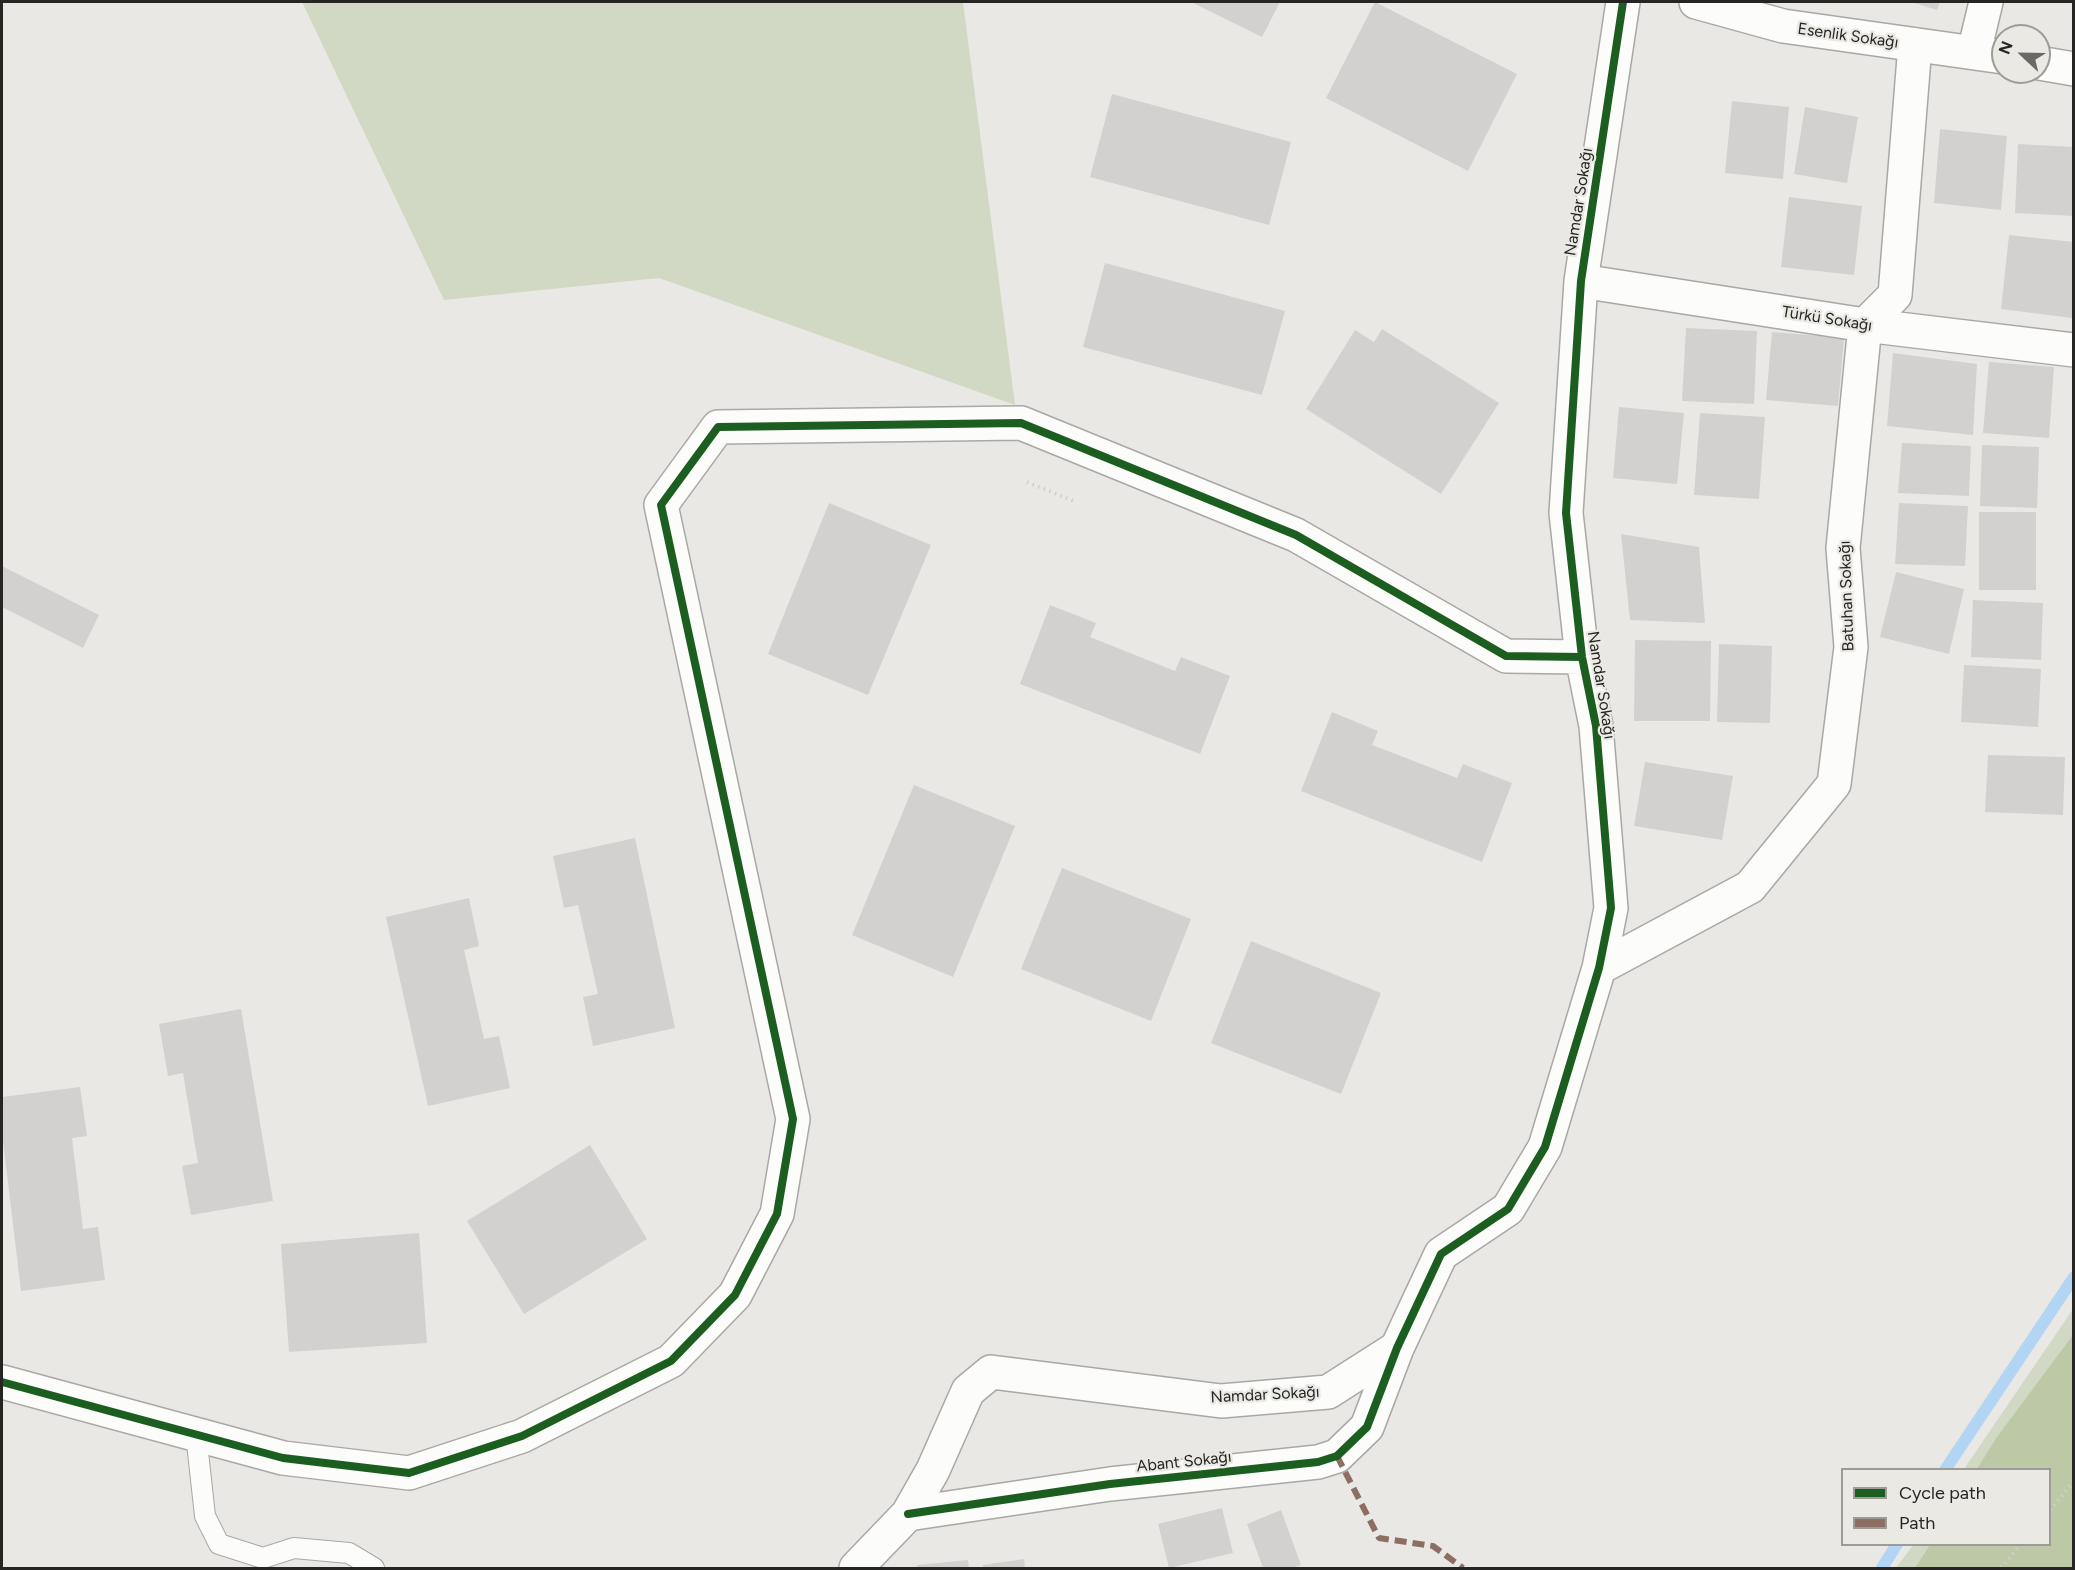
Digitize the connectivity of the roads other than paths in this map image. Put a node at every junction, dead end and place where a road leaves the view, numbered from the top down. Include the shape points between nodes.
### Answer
1 (1623, 2) edge
2 (1696, 2) edge
3 (1986, 2) edge
4 (1915, 45) junction
5 (1989, 55) edge
6 (2051, 65) edge
7 (2073, 69) edge
8 (1581, 281) junction
9 (1865, 325) junction
10 (2073, 350) edge
11 (1582, 657) junction
12 (1599, 968) junction
13 (1397, 1348) junction
14 (2, 1382) edge
15 (196, 1434) junction
16 (908, 1514) junction
17 (856, 1568) edge
18 (374, 1569) edge

1 - 8 street, Namdar Sokağı
2 - 4 street, Esenlik Sokağı via 1783,26
3 - 5 street
4 - 5 street, Esenlik Sokağı
4 - 9 street via 1895,295
6 - 7 street
8 - 9 street, Türkü Sokağı
8 - 11 street, Namdar Sokağı via 1566,513
9 - 10 street, Türkü Sokağı
9 - 12 street, Batuhan Sokağı via 1843,548 1851,647 1834,784 1750,887
11 - 12 street, Namdar Sokağı via 1596,726 1611,908
11 - 15 street via 1506,656 1296,535 1022,423 718,426 661,505 793,1119 777,1214 735,1295 671,1361 522,1436 409,1473 284,1458
12 - 13 street, Namdar Sokağı via 1545,1147 1508,1209 1441,1254
13 - 16 street, Abant Sokağı via 1367,1427 1337,1456 1318,1462 1110,1484
13 - 16 street, Namdar Sokağı via 1328,1392 1221,1401 991,1372 968,1391 933,1470
14 - 15 street
15 - 18 lane via 205,1516 219,1544 263,1558 294,1548 349,1553
16 - 17 street, Namdar Sokağı

